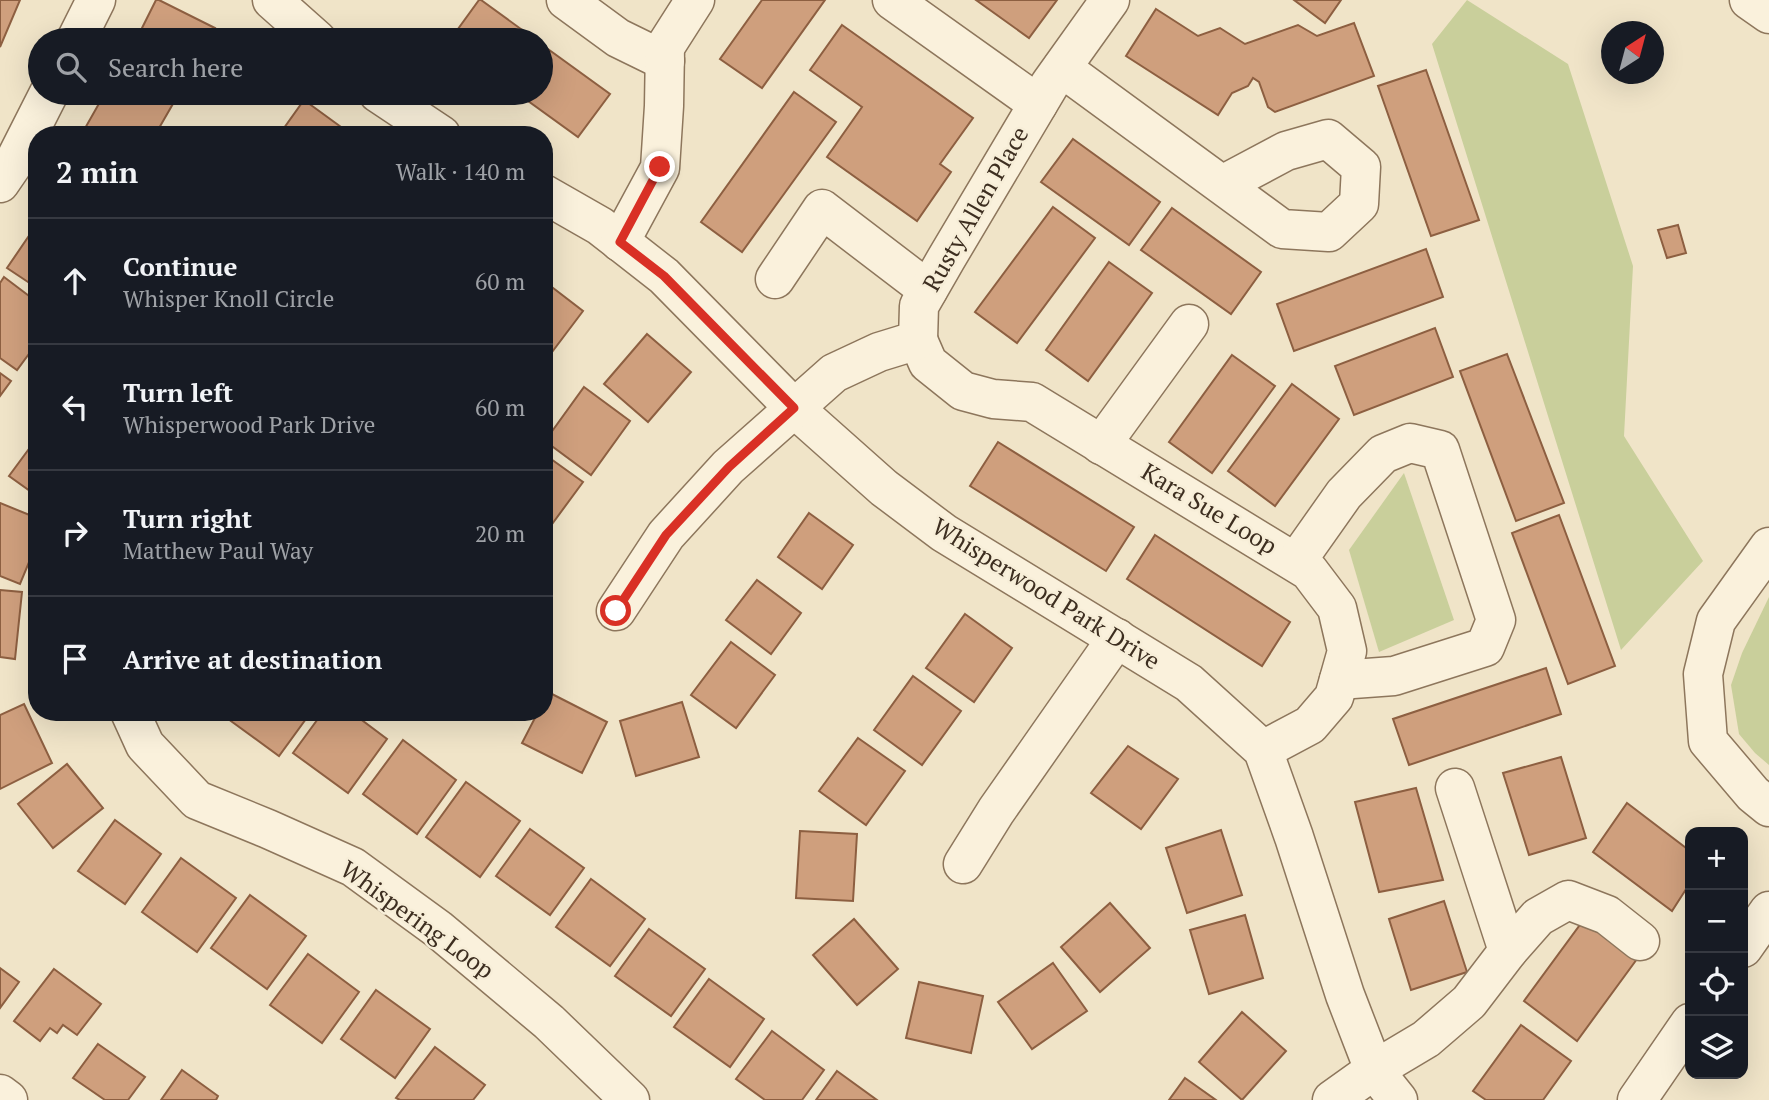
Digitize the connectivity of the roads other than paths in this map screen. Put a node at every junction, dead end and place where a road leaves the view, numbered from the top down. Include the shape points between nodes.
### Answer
1 (96, 0) edge
2 (566, 0) edge
3 (892, 0) edge
4 (1110, 0) edge
5 (1749, 0) edge
6 (685, 3) edge
7 (1769, 15) edge
8 (82, 28) edge
9 (665, 61) junction
10 (1062, 68) junction
11 (1038, 104) junction
12 (43, 105) edge
13 (396, 105) edge
14 (32, 126) edge
15 (428, 126) edge
16 (28, 134) edge
17 (0, 183) edge
18 (1222, 185) dead end
19 (553, 199) edge
20 (620, 242) junction
21 (775, 279) dead end
22 (929, 290) junction
23 (1189, 324) dead end
24 (918, 340) junction
25 (794, 408) junction
26 (1101, 444) junction
27 (1769, 547) edge
28 (1296, 562) junction
29 (616, 611) dead end
30 (1117, 638) junction
31 (1339, 680) junction
32 (134, 721) edge
33 (1263, 750) junction
34 (1455, 788) dead end
35 (1769, 807) edge
36 (963, 864) dead end
37 (1769, 911) edge
38 (1640, 941) dead end
39 (1748, 941) edge
40 (1508, 951) junction
41 (1685, 1030) edge
42 (1374, 1070) junction
43 (0, 1094) edge
44 (8, 1100) edge
45 (630, 1100) edge
46 (1332, 1100) edge
47 (1398, 1100) edge
48 (1637, 1100) edge

1 - 8 street
2 - 9 street via 618,38
3 - 11 street
4 - 10 street, Rusty Allen Place
5 - 7 street
6 - 9 street via 665,47
9 - 20 street via 660,167
10 - 11 street, Rusty Allen Place
10 - 18 street
11 - 22 street, Rusty Allen Place
12 - 14 street
13 - 15 street
16 - 17 street
19 - 20 street, Whisperwood Park Drive
20 - 25 street, Whisperwood Park Drive via 664,276
21 - 22 street via 822,209
22 - 24 street, Rusty Allen Place via 919,306
23 - 26 street
24 - 25 street via 834,373
24 - 26 street, Kara Sue Loop via 928,363 963,391 1032,402
25 - 29 street via 729,467 666,535
25 - 30 street, Whisperwood Park Drive via 884,488 944,533
26 - 28 street, Kara Sue Loop
27 - 35 street via 1716,621 1703,674 1708,741
28 - 31 street, Kara Sue Loop via 1309,571 1337,608 1347,651
28 - 31 street via 1343,494 1382,454 1410,443 1440,450 1496,620 1485,647 1394,676
30 - 33 street, Whisperwood Park Drive via 1189,682
30 - 36 street
31 - 33 street, Kara Sue Loop via 1334,697 1310,725
32 - 45 street, Whispering Loop via 145,745 197,800 353,867 438,929 549,1022
33 - 42 street, Whisperwood Park Drive
34 - 40 street
37 - 39 street
38 - 40 street via 1607,915 1568,900 1538,917
40 - 42 street via 1469,1002 1426,1039
41 - 48 street
42 - 46 street
42 - 47 street, Whisperwood Park Drive
43 - 44 street

